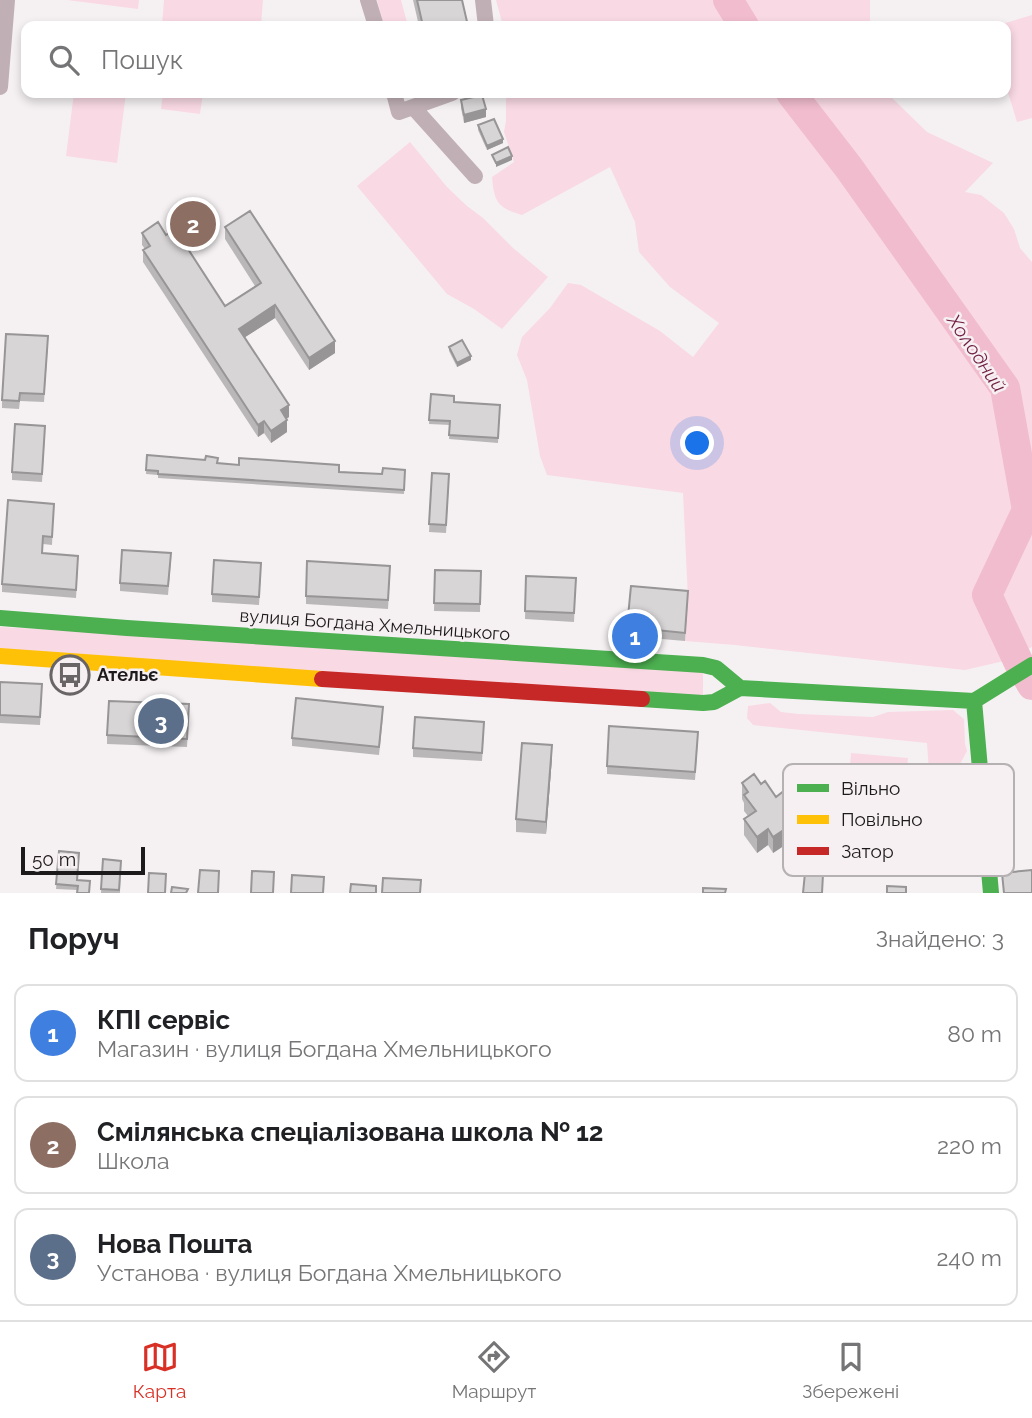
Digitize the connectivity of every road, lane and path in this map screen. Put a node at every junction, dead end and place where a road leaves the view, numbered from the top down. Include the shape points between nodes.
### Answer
1 (7, 0) edge
2 (368, 0) edge
3 (483, 0) edge
4 (374, 21) edge
5 (485, 21) edge
6 (0, 87) edge
7 (395, 98) edge
8 (438, 98) edge
9 (413, 107) junction
10 (475, 176) dead end
11 (0, 618) edge
12 (0, 656) edge
13 (1032, 665) edge
14 (740, 688) junction
15 (974, 701) junction
16 (980, 764) edge

1 - 6 street
2 - 4 street
3 - 5 street
7 - 9 street via 399,112
8 - 9 street
9 - 10 street
11 - 14 main road, вулиця Богдана Хмельницького via 703,666 716,668
12 - 14 main road via 703,703
13 - 15 main road
14 - 15 main road
15 - 16 main road

